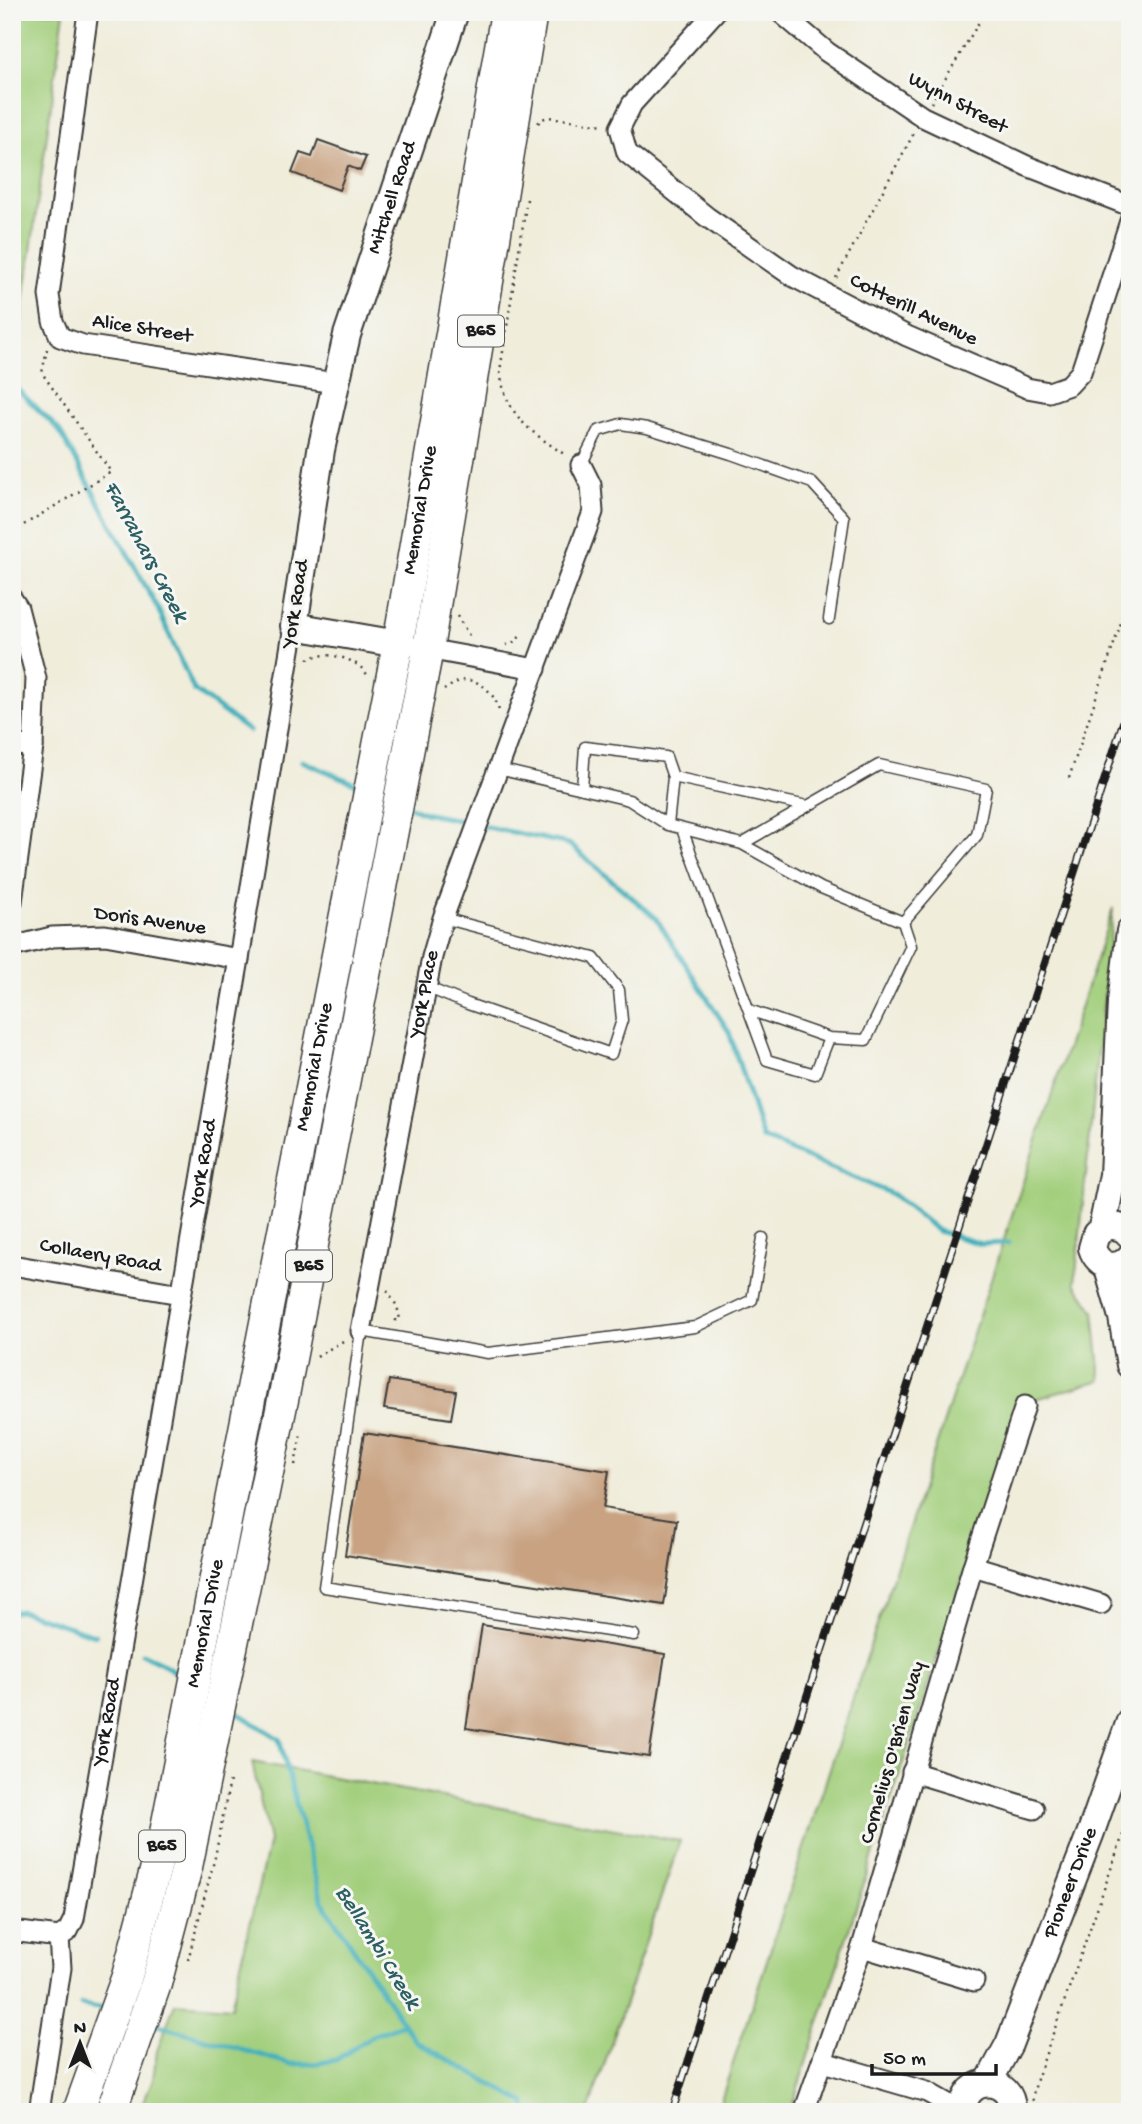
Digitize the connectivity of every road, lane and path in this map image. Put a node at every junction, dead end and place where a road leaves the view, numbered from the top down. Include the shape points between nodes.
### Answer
1 (88, 12) edge
2 (455, 12) edge
3 (506, 12) edge
4 (532, 12) edge
5 (715, 12) edge
6 (780, 12) edge
7 (985, 12) edge
8 (923, 117) junction
9 (538, 123) dead end
10 (620, 128) junction
11 (528, 192) dead end
12 (1130, 206) edge
13 (1130, 221) edge
14 (827, 295) junction
15 (52, 321) junction
16 (335, 383) junction
17 (581, 465) junction
18 (12, 532) edge
19 (1130, 596) edge
20 (12, 599) edge
21 (455, 610) dead end
22 (829, 620) dead end
23 (294, 626) junction
24 (523, 634) dead end
25 (471, 639) dead end
26 (398, 644) junction
27 (501, 647) dead end
28 (428, 649) junction
29 (304, 662) dead end
30 (536, 669) junction
31 (368, 681) dead end
32 (440, 695) dead end
33 (499, 712) dead end
34 (12, 744) edge
35 (33, 747) junction
36 (498, 769) junction
37 (673, 777) junction
38 (1069, 778) dead end
39 (582, 789) junction
40 (807, 806) junction
41 (668, 825) junction
42 (682, 829) junction
43 (742, 844) junction
44 (12, 902) edge
45 (443, 918) junction
46 (903, 922) junction
47 (1130, 931) edge
48 (12, 947) edge
49 (239, 959) junction
50 (426, 987) junction
51 (749, 1010) junction
52 (829, 1038) junction
53 (763, 1238) dead end
54 (1122, 1242) edge
55 (12, 1265) edge
56 (180, 1294) junction
57 (361, 1331) junction
58 (1130, 1365) edge
59 (1025, 1406) dead end
60 (973, 1566) junction
61 (1101, 1604) dead end
62 (634, 1635) dead end
63 (1130, 1721) edge
64 (912, 1772) junction
65 (1034, 1809) dead end
66 (1130, 1815) edge
67 (12, 1931) edge
68 (60, 1937) junction
69 (862, 1947) junction
70 (974, 1981) dead end
71 (823, 2062) junction
72 (997, 2103) edge
73 (39, 2112) edge
74 (78, 2112) edge
75 (111, 2112) edge
76 (804, 2112) edge

1 - 15 street via 49,295
2 - 16 main road, Mitchell Road
3 - 26 main road, Memorial Drive / B65
4 - 28 main road, Memorial Drive / B65
5 - 10 street via 632,104
6 - 8 street, Wynn Street via 827,52
7 - 8 path
8 - 12 street, Wynn Street via 1027,166
8 - 14 path
9 - 10 path via 548,117
10 - 14 street, Cotterill Avenue via 627,153 707,217
11 - 17 path via 500,371 502,387 522,422
13 - 14 street, Cotterill Avenue via 1081,372 1069,385 1049,392 1027,388 907,336
15 - 16 street, Alice Street via 60,337 83,345
15 - 18 path via 41,373 111,471
16 - 23 main road, York Road
17 - 22 lane via 598,430 621,424 731,454 812,484 844,518
17 - 30 street, York Place via 591,485 593,512
19 - 38 path
20 - 35 street via 36,678
21 - 25 path
23 - 26 main road
23 - 49 street, York Road
24 - 27 path
26 - 28 street
26 - 74 main road, Memorial Drive / B65 via 165,1833 127,1976
28 - 30 street
28 - 75 main road, Memorial Drive / B65 via 187,1867 156,1984
29 - 31 path via 317,655 341,658 357,663
30 - 36 street, York Place
32 - 33 path via 464,680 477,683 496,701
34 - 35 street
35 - 44 street
36 - 39 lane
36 - 45 street, York Place
37 - 39 lane via 666,757 584,747
37 - 40 lane
37 - 41 lane
39 - 41 lane via 629,800
40 - 43 lane
40 - 46 lane via 879,765 986,789 976,835
41 - 42 lane
42 - 43 lane
42 - 51 lane
43 - 46 lane via 821,888
45 - 50 street, York Place
45 - 50 lane via 594,958 619,990 622,1020 611,1054
46 - 52 lane via 911,946 866,1040
47 - 54 main road via 1121,1002 1113,1175
48 - 49 street, Doris Avenue via 52,937 105,935
49 - 56 street, York Road
50 - 57 street, York Place
51 - 52 lane
51 - 52 lane via 767,1060 815,1074
53 - 57 lane via 752,1300 695,1327 488,1353
54 - 58 main road via 1122,1317
55 - 56 street, Collaery Road
56 - 68 street, York Road via 74,1919
57 - 62 lane via 324,1587
59 - 60 street, Cornelius O'Brien Way
60 - 61 street
60 - 64 street, Cornelius O'Brien Way
63 - 72 main road, Pioneer Drive via 1009,2044
64 - 65 street
64 - 69 street, Cornelius O'Brien Way
66 - 72 path via 1037,2079 1032,2099 1039,2107
67 - 68 street
68 - 73 street via 61,1968
69 - 70 street
69 - 71 street, Cornelius O'Brien Way
71 - 72 street via 927,2092
71 - 76 street, Cornelius O'Brien Way

